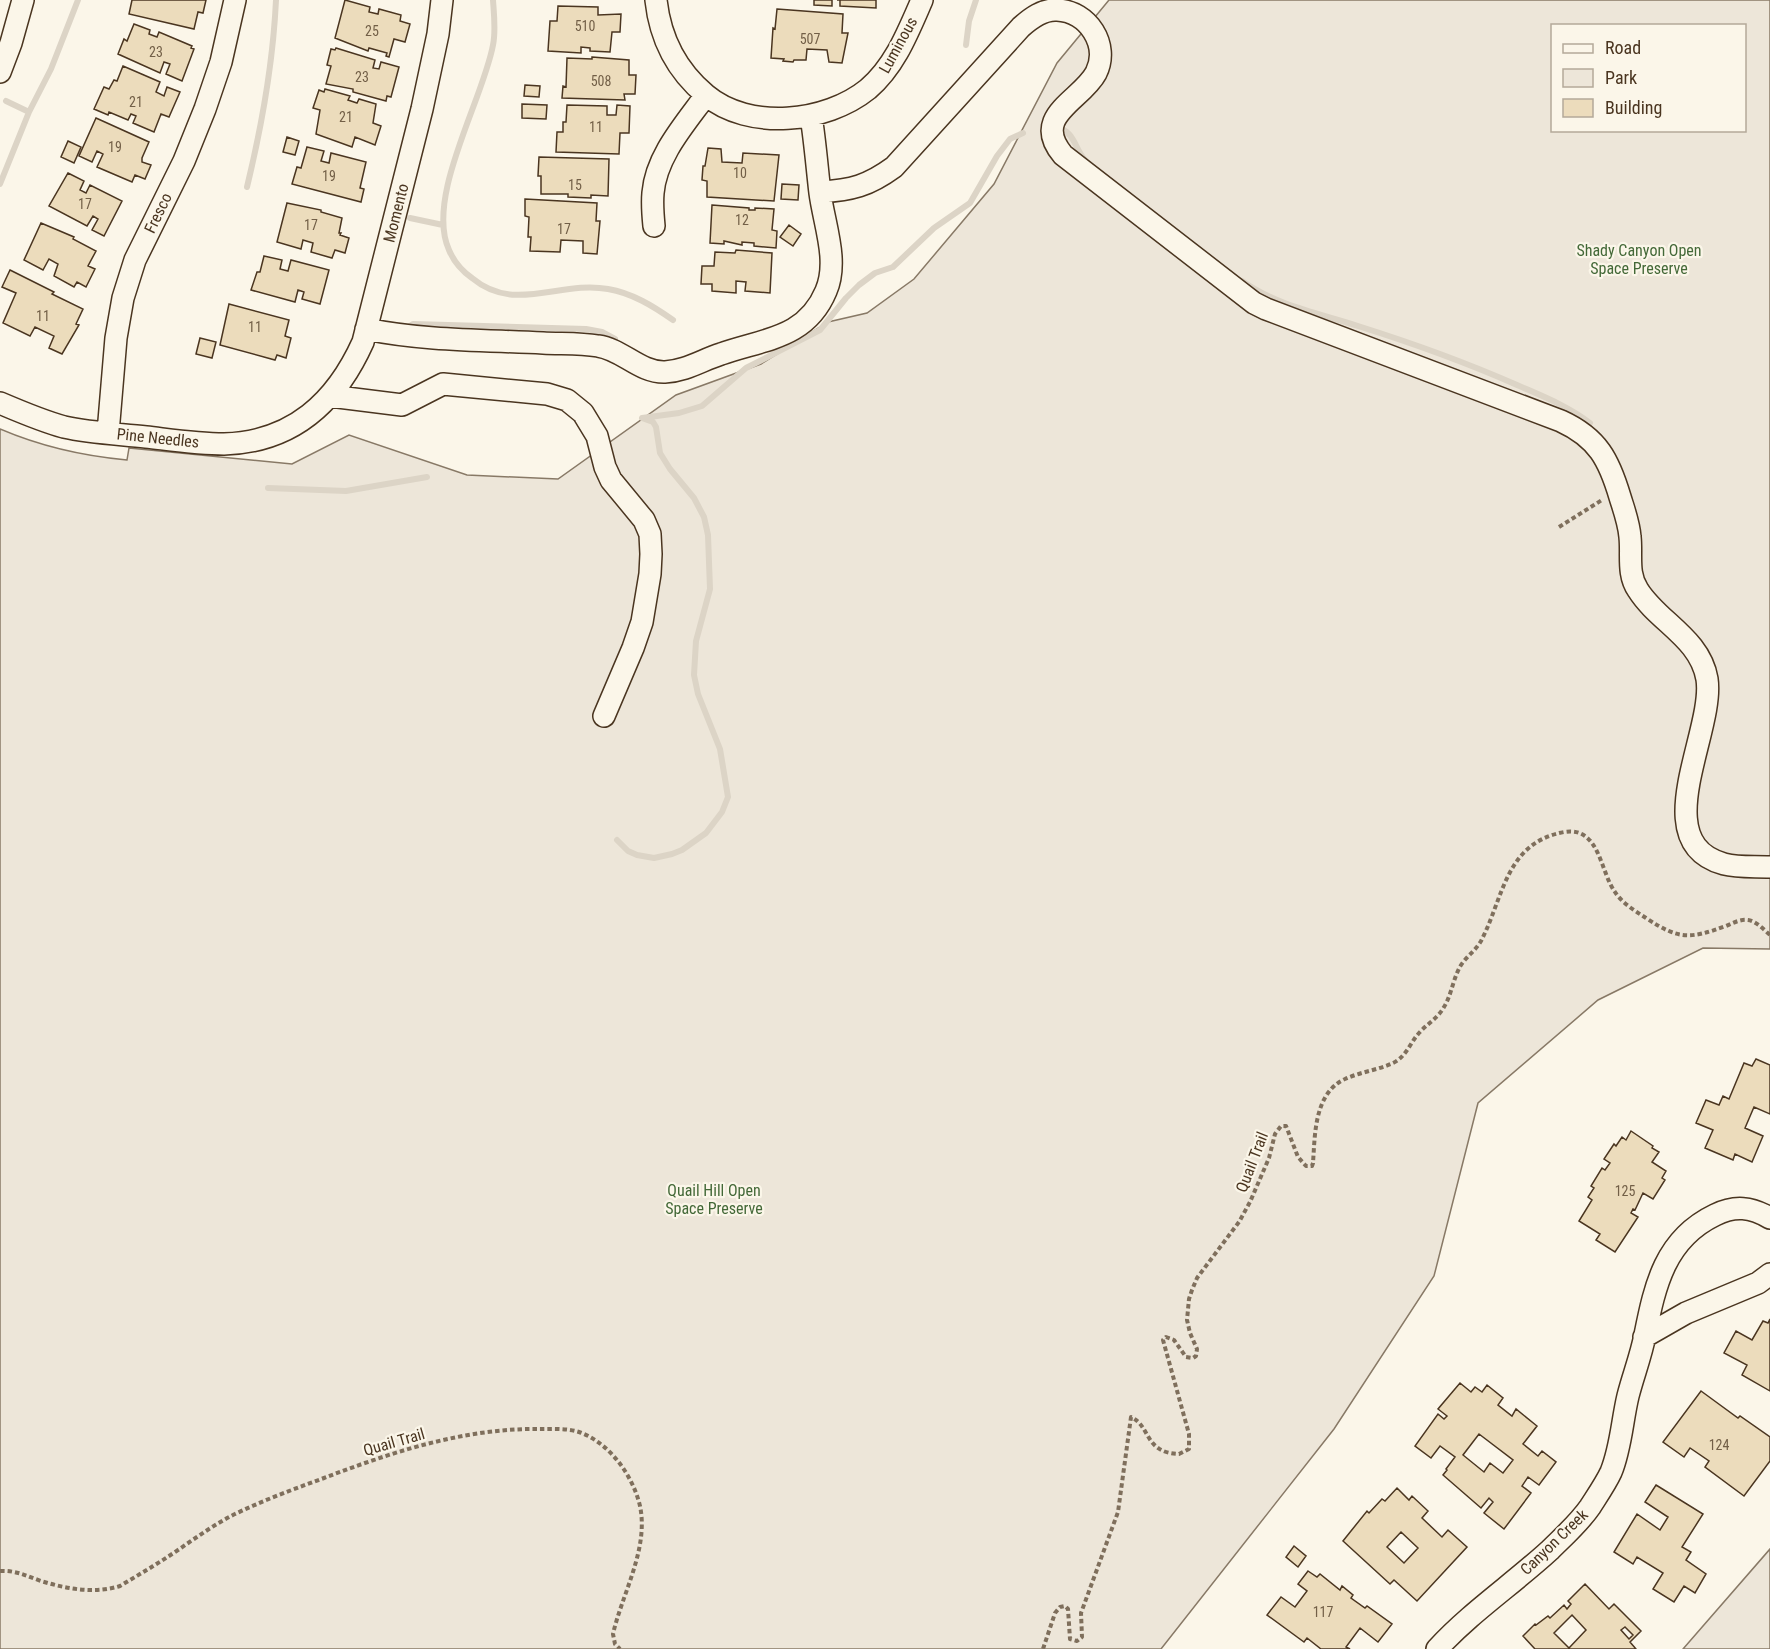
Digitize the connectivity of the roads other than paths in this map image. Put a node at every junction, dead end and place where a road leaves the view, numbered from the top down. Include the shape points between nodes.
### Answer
1 (23, 0) edge
2 (235, 0) edge
3 (442, 0) edge
4 (656, 0) edge
5 (922, 0) edge
6 (0, 72) edge
7 (706, 95) junction
8 (811, 116) junction
9 (820, 192) junction
10 (654, 226) dead end
11 (366, 329) junction
12 (330, 396) junction
13 (0, 403) edge
14 (314, 411) joint
15 (108, 433) junction
16 (604, 716) dead end
17 (1770, 867) edge
18 (1770, 1218) edge
19 (1770, 1274) edge
20 (1644, 1337) junction
21 (1437, 1649) edge

1 - 6 street
2 - 15 street, Fresco via 205,109 135,260 123,298
3 - 11 street, Momento via 422,109
4 - 7 street, Luminous via 658,18 672,56
5 - 8 street, Luminous via 897,53 880,78 846,103
7 - 8 street, Luminous via 748,114 784,119
7 - 10 street via 660,166 652,194
8 - 9 street
9 - 11 street via 831,275 817,308 803,323 781,336 686,368 650,370 601,346 404,337
9 - 17 street via 861,187 894,167 1031,18 1056,10 1084,20 1097,38 1099,61 1089,82 1053,122 1054,143 1063,155 1254,303 1561,421 1585,434 1599,448 1613,474 1629,524 1631,576 1636,588 1694,650 1707,676 1707,703 1686,804 1687,828 1698,847 1722,864
11 - 12 street, Momento via 351,368
12 - 14 street, Momento
12 - 16 street via 402,405 443,384 547,394 567,400 583,413 597,436 611,480 644,520 650,534 650,574 642,622
13 - 15 street, Pine Needles via 56,425
14 - 15 street, Pine Needles via 283,430 236,443
18 - 20 street, Canyon Creek via 1735,1207 1699,1222 1677,1243 1661,1270
19 - 20 street
20 - 21 street, Canyon Creek via 1611,1472 1589,1508 1571,1530

